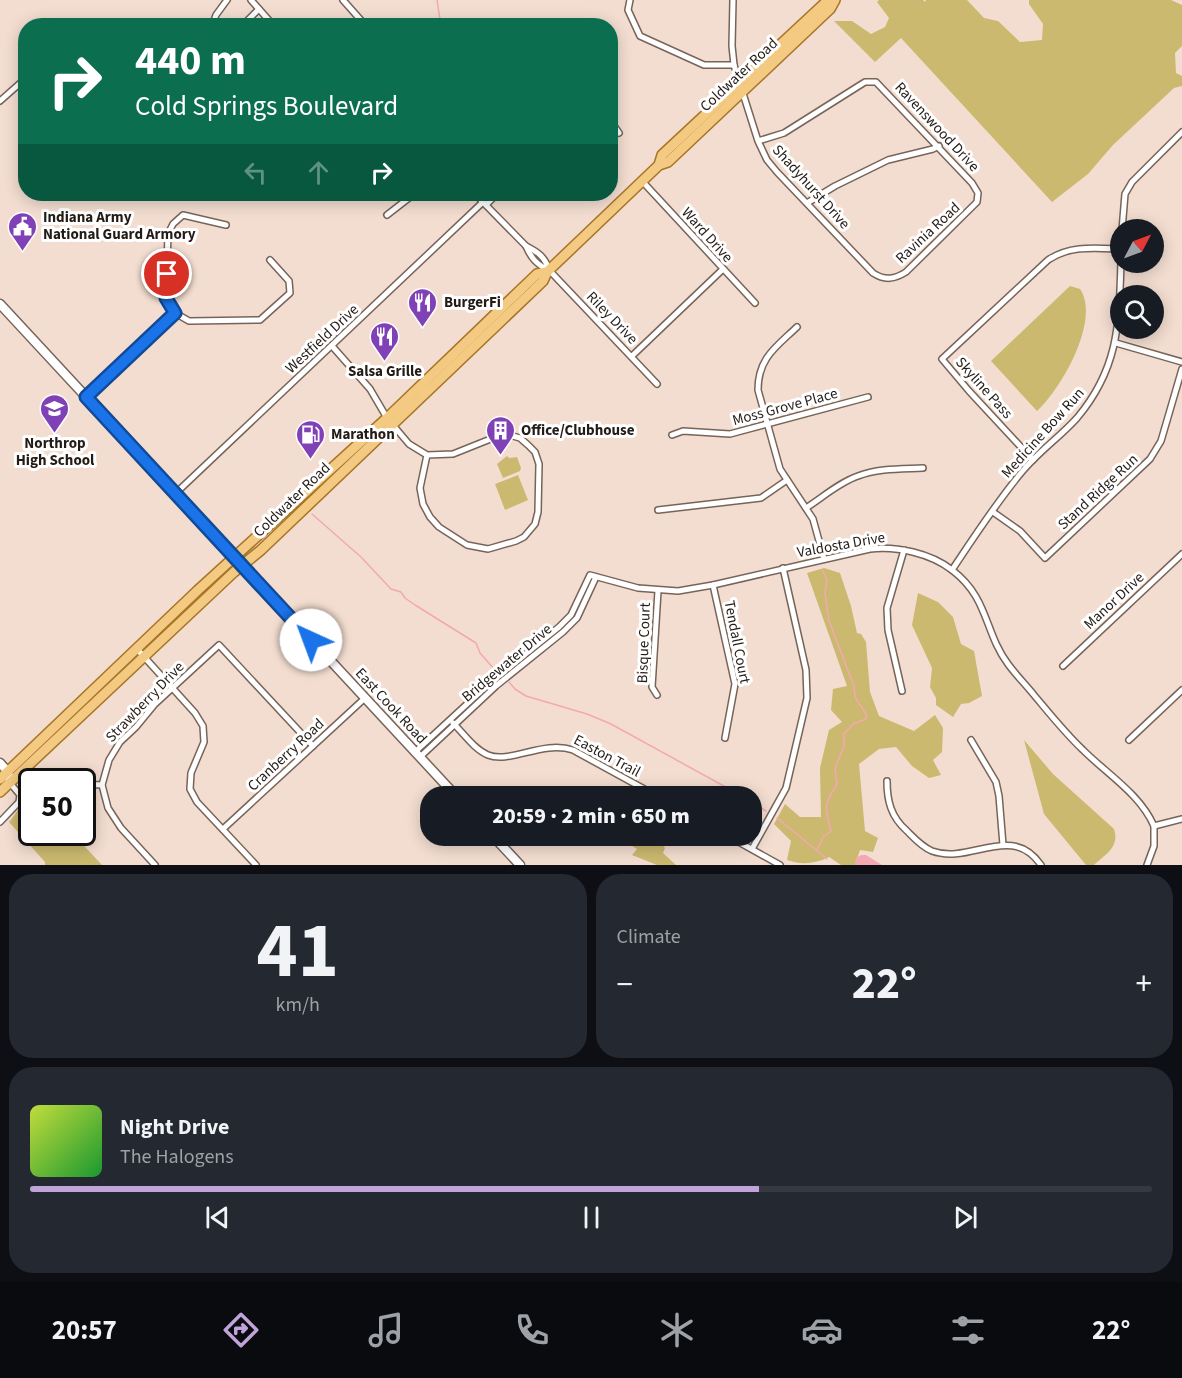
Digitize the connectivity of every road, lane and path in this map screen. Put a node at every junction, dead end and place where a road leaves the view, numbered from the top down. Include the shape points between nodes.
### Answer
1 (227, 0) edge
2 (251, 0) edge
3 (343, 0) edge
4 (630, 0) edge
5 (733, 0) edge
6 (834, 0) edge
7 (259, 9) junction
8 (215, 18) edge
9 (250, 18) edge
10 (267, 18) edge
11 (359, 18) edge
12 (734, 65) junction
13 (18, 85) edge
14 (742, 87) junction
15 (0, 101) edge
16 (1182, 132) edge
17 (758, 141) junction
18 (939, 146) junction
19 (642, 180) junction
20 (978, 197) joint
21 (405, 201) edge
22 (483, 202) joint
23 (807, 203) junction
24 (387, 215) dead end
25 (1123, 219) edge
26 (226, 225) dead end
27 (1110, 249) edge
28 (270, 260) dead end
29 (722, 270) junction
30 (548, 271) junction
31 (1121, 273) edge
32 (888, 279) joint
33 (755, 303) dead end
34 (0, 304) edge
35 (175, 313) junction
36 (797, 327) dead end
37 (1116, 343) junction
38 (332, 346) junction
39 (632, 356) junction
40 (1182, 362) edge
41 (1182, 369) edge
42 (657, 384) dead end
43 (86, 397) junction
44 (867, 397) dead end
45 (390, 422) junction
46 (767, 424) junction
47 (672, 435) dead end
48 (427, 455) junction
49 (1033, 460) junction
50 (923, 468) dead end
51 (787, 480) junction
52 (176, 493) junction
53 (806, 508) junction
54 (658, 510) dead end
55 (993, 512) junction
56 (904, 550) junction
57 (1182, 554) edge
58 (235, 557) junction
59 (824, 559) junction
60 (243, 566) junction
61 (783, 568) junction
62 (952, 570) junction
63 (593, 576) joint
64 (713, 585) junction
65 (658, 591) junction
66 (137, 648) junction
67 (144, 657) junction
68 (1063, 666) dead end
69 (173, 688) junction
70 (1182, 690) edge
71 (902, 691) dead end
72 (657, 695) dead end
73 (365, 698) junction
74 (452, 721) junction
75 (725, 738) dead end
76 (971, 740) dead end
77 (1129, 740) dead end
78 (313, 746) junction
79 (417, 754) junction
80 (0, 763) edge
81 (4, 776) edge
82 (886, 781) dead end
83 (96, 785) edge
84 (102, 785) junction
85 (447, 786) edge
86 (639, 786) edge
87 (0, 792) edge
88 (1182, 819) edge
89 (0, 822) edge
90 (1154, 826) junction
91 (223, 829) junction
92 (1003, 845) junction
93 (502, 846) edge
94 (746, 846) edge
95 (752, 849) junction
96 (155, 865) edge
97 (256, 865) edge
98 (520, 865) edge
99 (780, 865) edge
100 (1041, 865) edge
101 (1147, 865) edge

1 - 8 street
2 - 7 street
3 - 11 street
4 - 12 street via 628,10 640,36 704,65
5 - 12 street, Shadyhurst Drive
6 - 14 main road, Coldwater Road via 825,3
7 - 9 street
7 - 10 street
12 - 14 street, Shadyhurst Drive
13 - 15 street
14 - 17 street, Shadyhurst Drive
14 - 19 main road, Coldwater Road via 662,155 659,165
16 - 25 street via 1132,182 1125,194
17 - 18 street, Ravenswood Drive via 784,133 870,81 881,85
17 - 23 street, Shadyhurst Drive via 767,160
18 - 20 street, Ravenswood Drive via 972,183
18 - 23 street via 888,160
19 - 29 street, Ward Drive
19 - 30 main road, Coldwater Road
20 - 32 street, Ravinia Road via 972,208 915,265
21 - 24 street
22 - 30 street, Riley Drive via 526,246 540,267
22 - 38 street, Westfield Drive
23 - 32 street, Shadyhurst Drive via 873,273
26 - 35 street via 183,215 173,224 168,234 166,298
27 - 49 street, Skyline Pass via 1068,250 1048,260 942,359
28 - 35 street via 289,281 290,293 260,320 189,321
29 - 33 street, Ward Drive
29 - 39 street
30 - 39 street, Riley Drive
30 - 45 main road, Coldwater Road via 537,274
31 - 37 street, Medicine Bow Run
34 - 43 main road, East Cook Road
35 - 43 street
36 - 46 street via 761,366 758,390
37 - 40 street
37 - 49 street, Medicine Bow Run via 1094,396
38 - 45 street via 370,389
38 - 52 street, Westfield Drive
39 - 42 street, Riley Drive
41 - 55 street, Stand Ridge Run via 1161,441 1150,459 1045,558 1020,531
43 - 52 main road, East Cook Road
44 - 46 street, Moss Grove Place
45 - 48 street via 409,444
45 - 58 main road, Coldwater Road
45 - 60 main road, Coldwater Road
46 - 47 street, Moss Grove Place via 730,434 683,431
46 - 51 street
48 - 48 street via 453,454 498,436 520,438 534,452 539,464 535,524 524,537 489,549 467,545 439,527 426,511 420,488
49 - 55 street, Medicine Bow Run
50 - 53 street via 860,475
51 - 53 street
51 - 54 street via 761,498
52 - 58 main road, East Cook Road
53 - 59 street via 817,529
55 - 62 street, Medicine Bow Run
56 - 59 street, Valdosta Drive via 877,548
56 - 62 street, Valdosta Drive
56 - 71 street via 887,608
57 - 68 street, Manor Drive
58 - 60 main road, East Cook Road
58 - 66 main road, Coldwater Road
59 - 61 street, Valdosta Drive
60 - 67 main road, Coldwater Road
60 - 73 main road, East Cook Road
61 - 64 street, Valdosta Drive
61 - 95 street via 806,670 807,698 786,788
62 - 90 street, Valdosta Drive via 979,601 1009,666 1072,740 1144,807
63 - 65 street, Valdosta Drive
63 - 74 street, Bridgewater Drive via 572,615 492,681
64 - 65 street, Valdosta Drive
64 - 75 street, Tendall Court via 735,684
65 - 72 street, Bisque Court via 652,687
66 - 67 street
66 - 81 main road, Coldwater Road
67 - 69 street
67 - 81 main road, Coldwater Road
69 - 78 street, Strawberry Drive via 219,645
69 - 84 street, Strawberry Drive via 120,742 109,760
69 - 91 street via 203,726 204,742 191,773 190,789
70 - 77 street
73 - 78 street, Cranberry Road
73 - 79 main road, East Cook Road
74 - 79 street, Bridgewater Drive
74 - 86 street, Easton Trail via 490,756 562,746
76 - 92 street via 996,782
78 - 91 street, Cranberry Road
79 - 85 main road, East Cook Road
80 - 81 main road
81 - 87 main road, Coldwater Road
81 - 89 street via 20,795 20,802
82 - 92 street via 894,817 930,851 954,855
83 - 84 street
84 - 96 street via 108,808 121,828
88 - 90 street
90 - 101 street via 1154,846
91 - 97 street
92 - 100 street via 1026,850
93 - 98 main road
94 - 95 street
95 - 99 street

